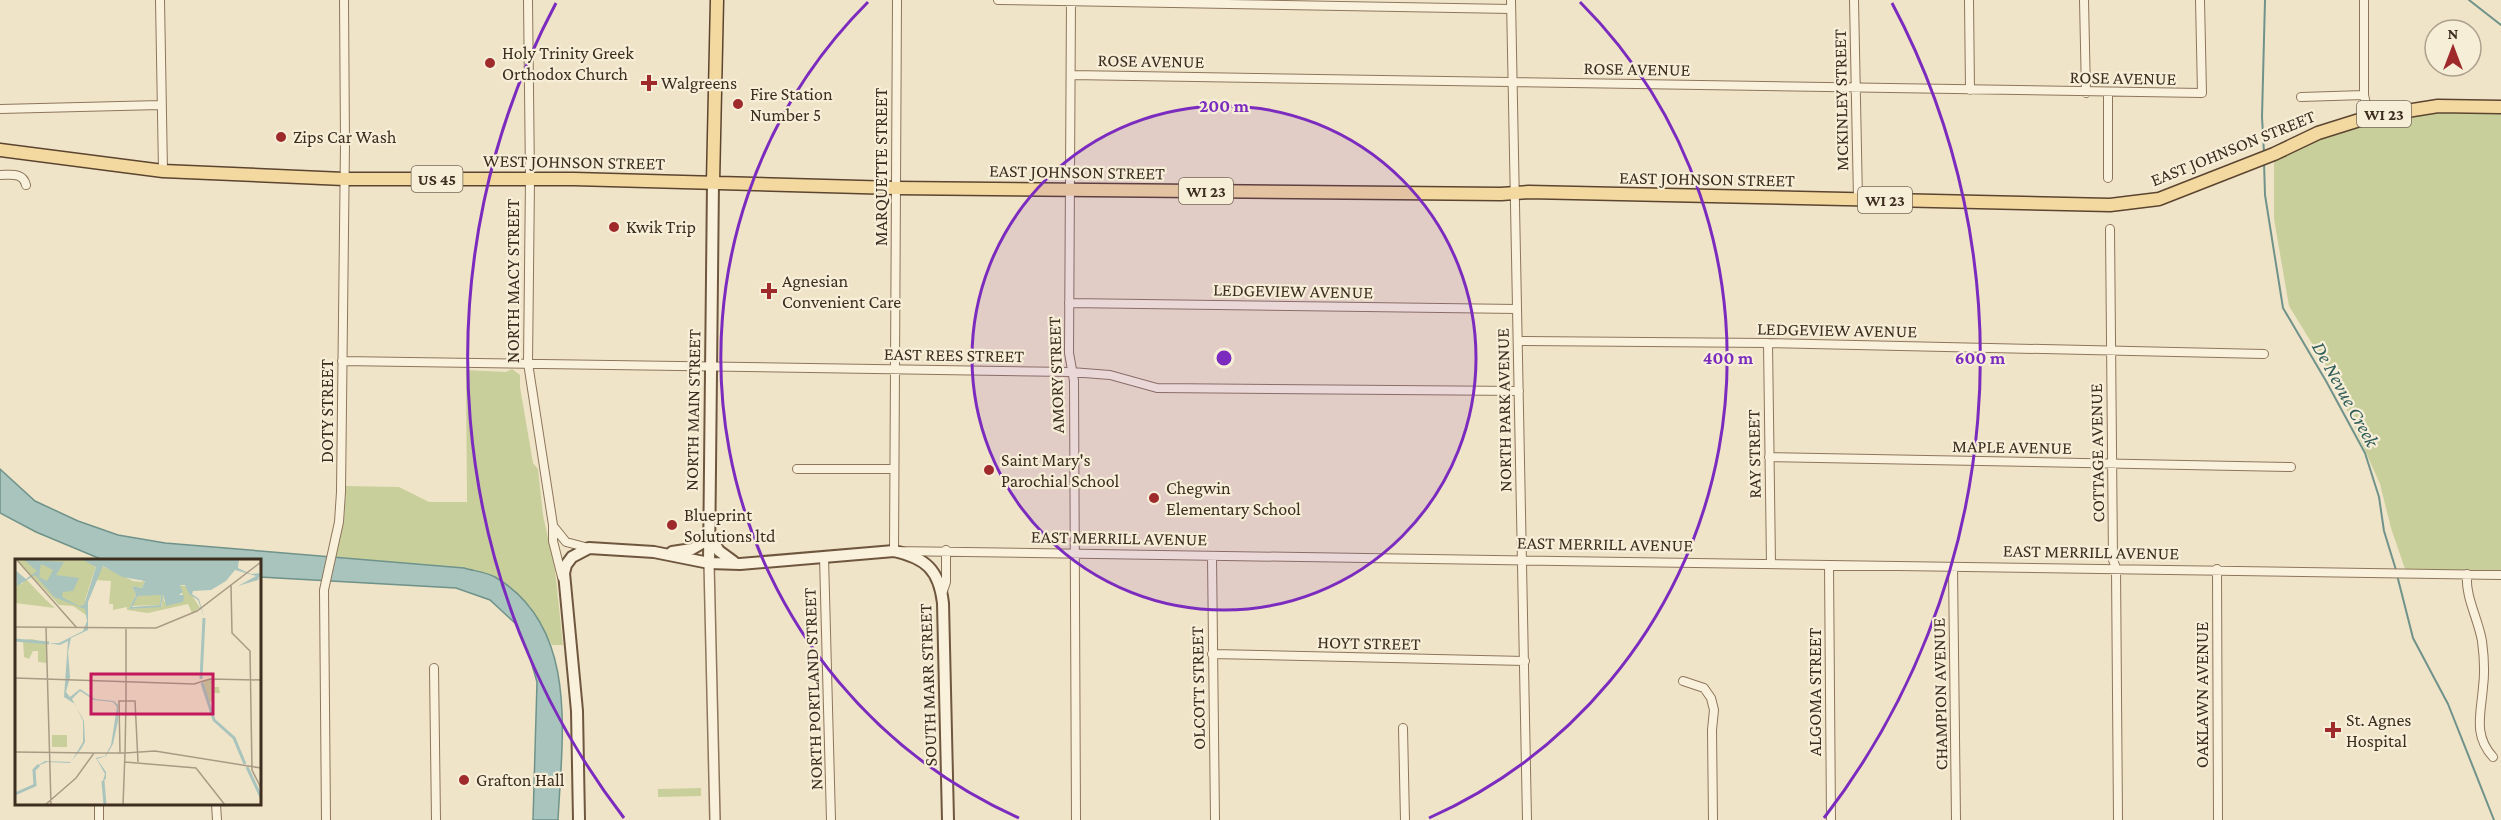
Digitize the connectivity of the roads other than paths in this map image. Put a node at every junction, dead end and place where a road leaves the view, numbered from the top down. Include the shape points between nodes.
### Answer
1 (160, 0) edge
2 (344, 0) edge
3 (528, 0) edge
4 (717, 0) edge
5 (897, 0) edge
6 (998, 0) edge
7 (1854, 0) edge
8 (1969, 0) edge
9 (2084, 0) edge
10 (2200, 0) edge
11 (2364, 0) edge
12 (1071, 1) edge
13 (1511, 4) edge
14 (1071, 75) junction
15 (1513, 81) junction
16 (1855, 89) junction
17 (1970, 90) junction
18 (2086, 93) junction
19 (2108, 93) junction
20 (2364, 95) junction
21 (2301, 97) dead end
22 (160, 105) junction
23 (2501, 107) edge
24 (0, 110) edge
25 (2369, 117) junction
26 (0, 150) edge
27 (163, 171) junction
28 (0, 175) edge
29 (2108, 178) dead end
30 (344, 179) junction
31 (530, 179) junction
32 (713, 182) junction
33 (26, 185) dead end
34 (896, 188) junction
35 (1070, 190) junction
36 (1515, 193) junction
37 (1858, 200) junction
38 (2110, 229) dead end
39 (1069, 303) junction
40 (1517, 309) junction
41 (1518, 341) junction
42 (1768, 343) junction
43 (2111, 352) junction
44 (2264, 354) dead end
45 (342, 361) junction
46 (528, 363) junction
47 (711, 367) junction
48 (895, 369) junction
49 (1071, 372) junction
50 (1519, 391) junction
51 (1769, 457) junction
52 (2113, 464) junction
53 (2291, 467) dead end
54 (797, 469) dead end
55 (894, 469) junction
56 (552, 525) junction
57 (709, 536) junction
58 (589, 548) junction
59 (946, 550) junction
60 (894, 551) junction
61 (654, 552) junction
62 (1073, 554) junction
63 (1212, 556) junction
64 (824, 557) junction
65 (1521, 559) junction
66 (709, 563) junction
67 (740, 564) junction
68 (1771, 564) junction
69 (1828, 565) junction
70 (1953, 567) junction
71 (2116, 568) junction
72 (2217, 569) junction
73 (2467, 574) junction
74 (2501, 575) edge
75 (564, 585) junction
76 (942, 594) junction
77 (1212, 654) junction
78 (1525, 661) junction
79 (434, 668) dead end
80 (1683, 681) dead end
81 (1403, 728) dead end
82 (2493, 757) dead end
83 (216, 805) edge
84 (217, 820) edge
85 (326, 820) edge
86 (436, 820) edge
87 (579, 820) edge
88 (715, 820) edge
89 (831, 820) edge
90 (948, 820) edge
91 (1076, 820) edge
92 (1215, 820) edge
93 (1405, 820) edge
94 (1527, 820) edge
95 (1713, 820) edge
96 (1831, 820) edge
97 (1956, 820) edge
98 (2118, 820) edge
99 (2218, 820) edge

1 - 22 street
2 - 30 street, DOTY STREET
3 - 31 street, NORTH MACY STREET
4 - 32 main road, NORTH MAIN STREET
5 - 34 street, MARQUETTE STREET
6 - 12 street
7 - 16 street, MCKINLEY STREET
8 - 17 street
9 - 18 street
10 - 19 street, ROSE AVENUE via 2202,93
11 - 20 street
12 - 13 street
12 - 14 street, AMORY STREET
13 - 15 street, NORTH PARK AVENUE
14 - 15 street, ROSE AVENUE
14 - 35 street, AMORY STREET
15 - 16 street, ROSE AVENUE
15 - 36 street, NORTH PARK AVENUE
16 - 17 street, ROSE AVENUE
16 - 37 street, MCKINLEY STREET
17 - 18 street, ROSE AVENUE
18 - 19 street, ROSE AVENUE
19 - 29 street
20 - 21 street
20 - 25 street
22 - 24 street
22 - 27 street
23 - 25 main road, EAST JOHNSON STREET / WI 23 via 2438,106
25 - 37 main road, EAST JOHNSON STREET / WI 23 via 2318,133 2159,199 2110,206
26 - 27 main road, WEST JOHNSON STREET / US 45
27 - 30 main road, WEST JOHNSON STREET / US 45
28 - 33 street via 21,176
30 - 31 main road, WEST JOHNSON STREET / US 45
30 - 45 street, DOTY STREET
31 - 32 main road, WEST JOHNSON STREET / US 45
31 - 46 street, NORTH MACY STREET
32 - 34 main road, WEST JOHNSON STREET / WI 23
32 - 47 main road, NORTH MAIN STREET
34 - 35 main road, EAST JOHNSON STREET / WI 23
34 - 48 street, MARQUETTE STREET
35 - 36 main road, EAST JOHNSON STREET / WI 23
35 - 39 street, AMORY STREET
36 - 37 main road, EAST JOHNSON STREET / WI 23
36 - 40 street, NORTH PARK AVENUE
38 - 43 street, COTTAGE AVENUE
39 - 40 street, LEDGEVIEW AVENUE
39 - 49 street, AMORY STREET
40 - 41 street, NORTH PARK AVENUE
41 - 42 street, LEDGEVIEW AVENUE
41 - 50 street, NORTH PARK AVENUE
42 - 43 street, LEDGEVIEW AVENUE
42 - 51 street, RAY STREET
43 - 44 street, LEDGEVIEW AVENUE
43 - 52 street, COTTAGE AVENUE
45 - 46 street, EAST REES STREET
45 - 85 street, DOTY STREET via 339,522 324,590
46 - 47 street, EAST REES STREET
46 - 56 street, NORTH MACY STREET
47 - 48 street, EAST REES STREET
47 - 57 main road, NORTH MAIN STREET
48 - 49 street, EAST REES STREET
48 - 55 street, MARQUETTE STREET
49 - 50 street, EAST REES STREET via 1110,375 1157,388
49 - 62 street, AMORY STREET
50 - 65 street, NORTH PARK AVENUE
51 - 52 street, MAPLE AVENUE
51 - 68 street, RAY STREET
52 - 53 street, MAPLE AVENUE
52 - 71 street, COTTAGE AVENUE
54 - 55 street
55 - 60 street, MARQUETTE STREET
56 - 58 street via 566,542
56 - 75 street, NORTH MACY STREET
57 - 61 main road via 702,545 685,551
57 - 66 main road, NORTH MAIN STREET
57 - 67 main road via 723,555
58 - 61 main road
58 - 75 main road via 568,562
59 - 60 street, EAST MERRILL AVENUE
59 - 62 street, EAST MERRILL AVENUE
59 - 76 street, SOUTH MARR STREET
60 - 64 main road, EAST MERRILL AVENUE
60 - 76 main road via 929,567 938,578
61 - 66 main road, EAST MERRILL AVENUE
62 - 63 street, EAST MERRILL AVENUE
62 - 91 street, AMORY STREET
63 - 65 street, EAST MERRILL AVENUE
63 - 77 street, OLCOTT STREET
64 - 67 main road, EAST MERRILL AVENUE
64 - 89 street, NORTH PORTLAND STREET
65 - 68 street, EAST MERRILL AVENUE
65 - 78 street, NORTH PARK AVENUE
66 - 67 main road, EAST MERRILL AVENUE
66 - 88 street, NORTH MAIN STREET
68 - 69 street, EAST MERRILL AVENUE
69 - 70 street, EAST MERRILL AVENUE
69 - 96 street, ALGOMA STREET
70 - 71 street, EAST MERRILL AVENUE
70 - 97 street, CHAMPION AVENUE
71 - 72 street, EAST MERRILL AVENUE
71 - 98 street, COTTAGE AVENUE
72 - 73 street, EAST MERRILL AVENUE
72 - 99 street, OAKLAWN AVENUE
73 - 74 street, EAST MERRILL AVENUE
73 - 82 street via 2466,589 2483,653 2479,730
75 - 87 main road, NORTH MACY STREET via 577,711
76 - 90 main road, SOUTH MARR STREET
77 - 78 street, HOYT STREET
77 - 92 street, OLCOTT STREET
78 - 94 street, NORTH PARK AVENUE
79 - 86 street
80 - 95 street via 1704,688 1713,706
81 - 93 street
83 - 84 street

